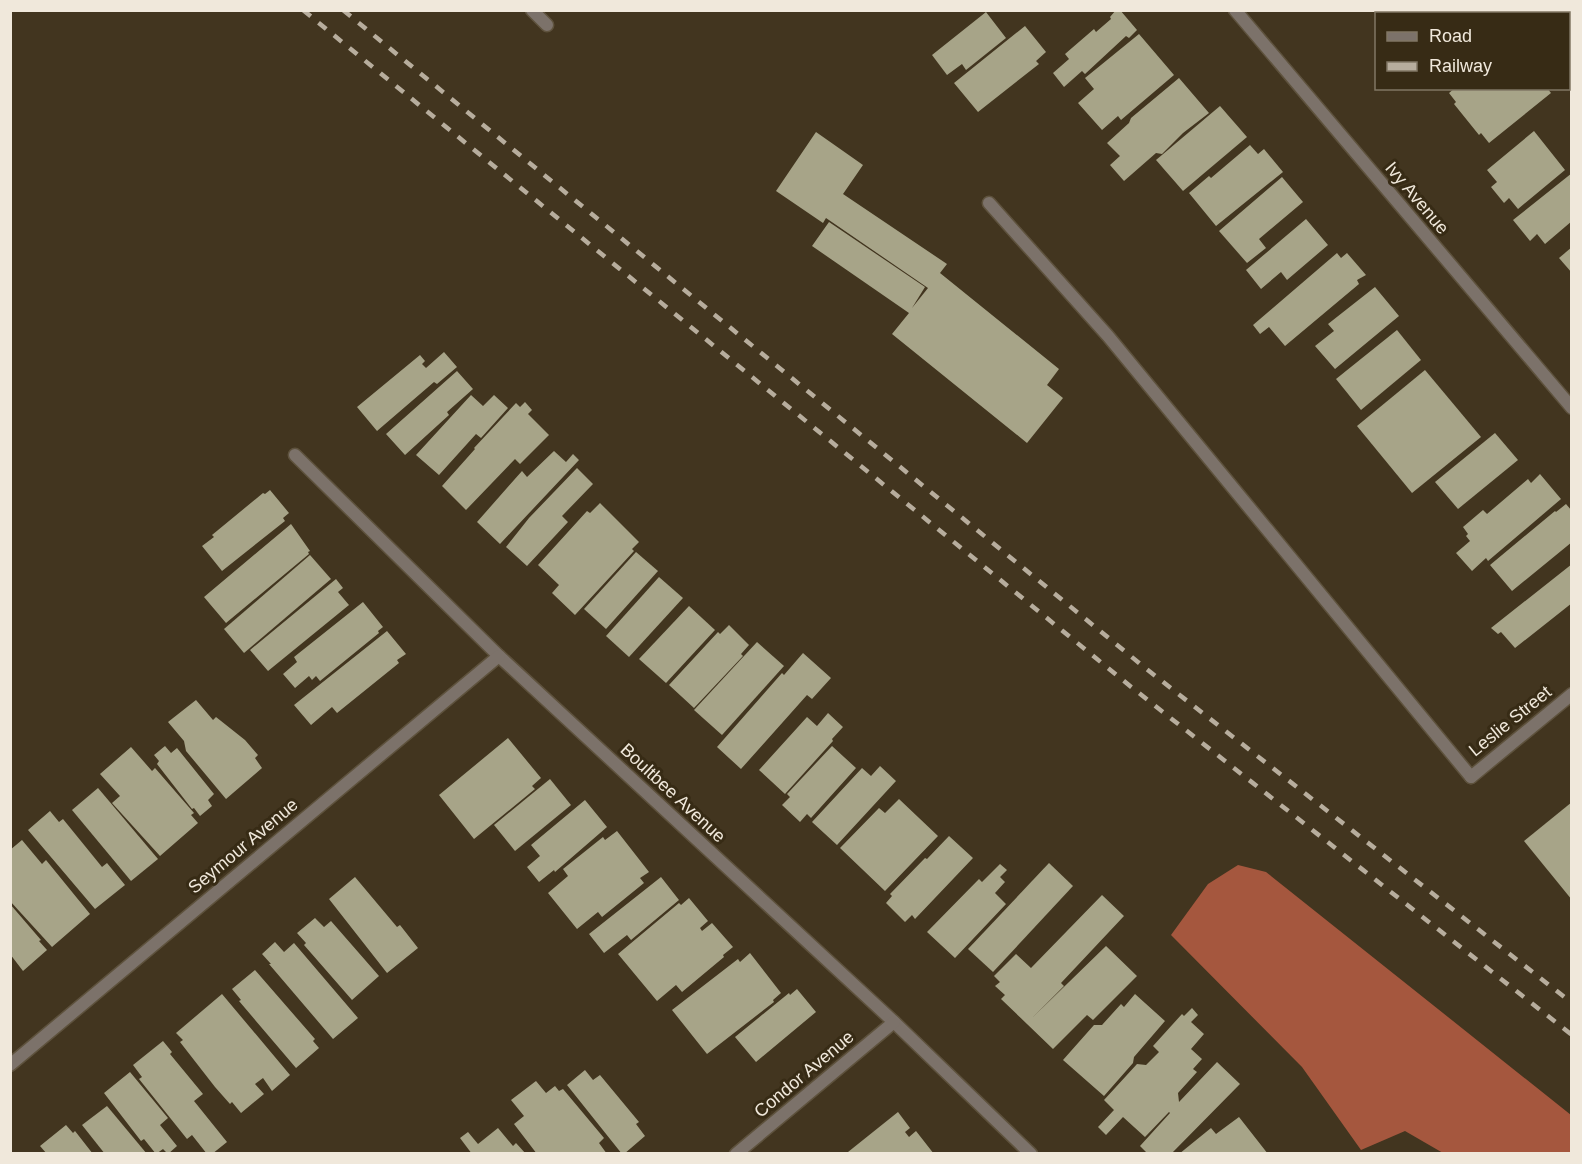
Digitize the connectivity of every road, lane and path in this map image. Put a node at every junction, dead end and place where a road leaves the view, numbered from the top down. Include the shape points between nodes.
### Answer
1 (532, 10) edge
2 (1235, 10) edge
3 (547, 25) dead end
4 (989, 203) dead end
5 (1572, 408) edge
6 (295, 455) dead end
7 (499, 656) junction
8 (1572, 694) edge
9 (894, 1022) junction
10 (10, 1065) edge
11 (736, 1154) edge
12 (1031, 1154) edge

1 - 3 street
2 - 5 street, Ivy Avenue
4 - 8 street, Leslie Street via 1108,336 1471,777
6 - 7 street, Boultbee Avenue
7 - 9 street, Boultbee Avenue
7 - 10 street, Seymour Avenue
9 - 11 street, Condor Avenue
9 - 12 street, Boultbee Avenue

